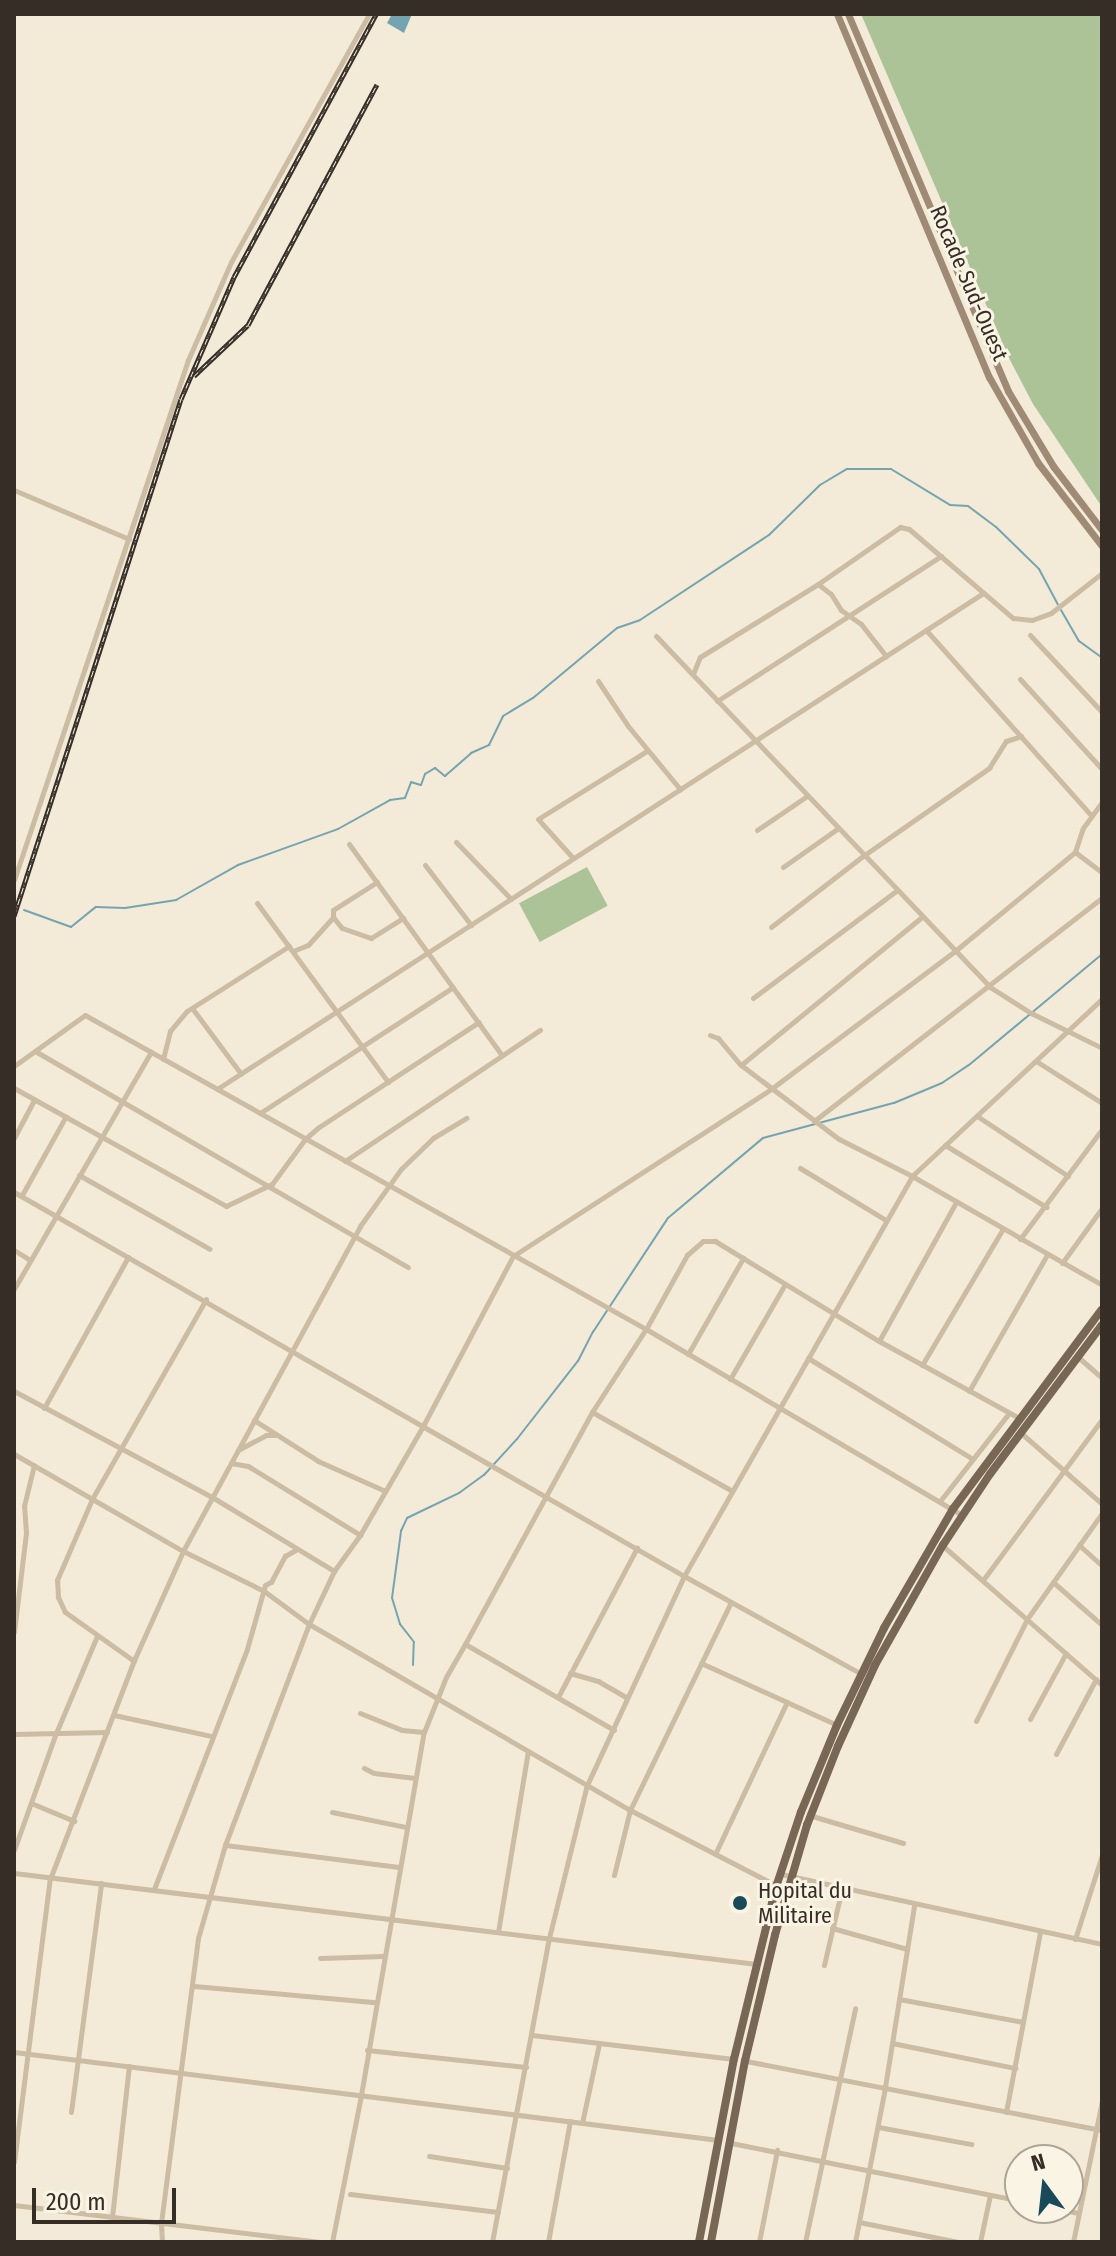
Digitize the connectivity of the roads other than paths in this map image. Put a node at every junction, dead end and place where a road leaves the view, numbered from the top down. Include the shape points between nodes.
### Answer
1 (369, 14) edge
2 (837, 14) edge
3 (848, 14) edge
4 (14, 490) edge
5 (1102, 530) edge
6 (129, 539) junction
7 (1102, 546) edge
8 (941, 556) junction
9 (1102, 573) edge
10 (818, 584) junction
11 (983, 593) junction
12 (848, 615) junction
13 (926, 630) junction
14 (1030, 635) dead end
15 (656, 636) dead end
16 (886, 656) junction
17 (692, 675) junction
18 (1020, 679) dead end
19 (598, 681) dead end
20 (717, 701) junction
21 (1102, 712) edge
22 (1021, 736) junction
23 (755, 741) junction
24 (647, 751) junction
25 (1102, 769) edge
26 (680, 789) junction
27 (807, 796) junction
28 (1102, 802) edge
29 (1092, 816) junction
30 (837, 829) junction
31 (757, 830) dead end
32 (456, 842) dead end
33 (349, 844) dead end
34 (1075, 852) junction
35 (863, 856) junction
36 (573, 858) junction
37 (425, 865) dead end
38 (783, 867) dead end
39 (1102, 872) edge
40 (14, 880) edge
41 (377, 882) junction
42 (896, 890) junction
43 (1102, 898) edge
44 (511, 899) junction
45 (257, 903) dead end
46 (333, 917) junction
47 (922, 917) junction
48 (403, 918) junction
49 (471, 925) junction
50 (771, 927) dead end
51 (291, 949) junction
52 (955, 951) junction
53 (428, 953) junction
54 (453, 987) junction
55 (990, 987) junction
56 (753, 998) dead end
57 (1102, 999) edge
58 (192, 1008) junction
59 (337, 1012) junction
60 (479, 1022) junction
61 (540, 1030) dead end
62 (1067, 1032) junction
63 (710, 1035) dead end
64 (362, 1047) junction
65 (1102, 1048) edge
66 (35, 1051) junction
67 (151, 1052) junction
68 (502, 1055) junction
69 (163, 1059) junction
70 (1036, 1061) junction
71 (741, 1065) junction
72 (14, 1066) edge
73 (241, 1074) junction
74 (388, 1082) junction
75 (14, 1088) edge
76 (217, 1089) junction
77 (771, 1089) junction
78 (34, 1100) junction
79 (122, 1102) junction
80 (1102, 1103) edge
81 (260, 1113) junction
82 (66, 1116) junction
83 (977, 1116) junction
84 (466, 1118) dead end
85 (814, 1121) junction
86 (1102, 1129) edge
87 (102, 1137) junction
88 (14, 1138) edge
89 (305, 1139) junction
90 (945, 1145) junction
91 (345, 1161) junction
92 (800, 1168) dead end
93 (79, 1175) junction
94 (912, 1176) junction
95 (1068, 1176) junction
96 (268, 1186) junction
97 (389, 1186) junction
98 (14, 1192) edge
99 (22, 1196) junction
100 (956, 1202) junction
101 (1046, 1207) junction
102 (1102, 1208) edge
103 (57, 1215) junction
104 (886, 1220) junction
105 (1002, 1230) junction
106 (355, 1236) junction
107 (1020, 1239) junction
108 (210, 1249) dead end
109 (14, 1250) edge
110 (1047, 1255) junction
111 (513, 1256) junction
112 (128, 1257) junction
113 (743, 1258) junction
114 (31, 1260) junction
115 (1062, 1263) junction
116 (408, 1267) dead end
117 (785, 1284) junction
118 (1102, 1285) edge
119 (14, 1289) edge
120 (206, 1299) junction
121 (1102, 1309) edge
122 (834, 1314) junction
123 (1102, 1325) edge
124 (646, 1329) junction
125 (879, 1341) junction
126 (292, 1349) junction
127 (688, 1354) junction
128 (1078, 1357) junction
129 (808, 1358) junction
130 (922, 1365) junction
131 (1102, 1378) edge
132 (730, 1379) junction
133 (14, 1391) edge
134 (969, 1391) junction
135 (44, 1408) junction
136 (778, 1408) junction
137 (592, 1412) junction
138 (1009, 1413) junction
139 (1019, 1418) junction
140 (1102, 1419) edge
141 (254, 1420) junction
142 (424, 1424) junction
143 (1021, 1433) junction
144 (278, 1435) junction
145 (238, 1450) junction
146 (121, 1451) junction
147 (14, 1454) edge
148 (973, 1459) junction
149 (230, 1464) junction
150 (34, 1465) junction
151 (1065, 1472) junction
152 (385, 1491) junction
153 (732, 1491) junction
154 (545, 1495) junction
155 (212, 1497) junction
156 (92, 1499) junction
157 (940, 1501) junction
158 (1102, 1504) edge
159 (953, 1509) junction
160 (1102, 1513) edge
161 (962, 1515) junction
162 (360, 1535) junction
163 (943, 1545) junction
164 (1079, 1545) junction
165 (637, 1548) junction
166 (297, 1549) junction
167 (183, 1551) junction
168 (1102, 1566) edge
169 (334, 1571) junction
170 (684, 1576) junction
171 (983, 1580) junction
172 (1053, 1582) junction
173 (264, 1591) junction
174 (731, 1602) junction
175 (1027, 1619) junction
176 (309, 1624) junction
177 (1102, 1625) edge
178 (14, 1632) edge
179 (97, 1636) junction
180 (465, 1644) junction
181 (1066, 1653) junction
182 (134, 1661) junction
183 (701, 1663) junction
184 (570, 1673) junction
185 (860, 1673) junction
186 (1096, 1679) junction
187 (1102, 1685) edge
188 (437, 1695) junction
189 (558, 1697) junction
190 (626, 1697) junction
191 (787, 1702) junction
192 (360, 1713) dead end
193 (114, 1715) junction
194 (1030, 1719) dead end
195 (976, 1721) dead end
196 (837, 1725) junction
197 (614, 1730) junction
198 (107, 1732) junction
199 (424, 1732) junction
200 (56, 1733) junction
201 (14, 1734) edge
202 (211, 1736) junction
203 (528, 1751) junction
204 (1056, 1754) dead end
205 (364, 1768) dead end
206 (415, 1778) junction
207 (587, 1785) junction
208 (31, 1803) junction
209 (630, 1810) junction
210 (332, 1812) dead end
211 (811, 1816) junction
212 (75, 1821) junction
213 (406, 1827) junction
214 (903, 1843) dead end
215 (225, 1845) junction
216 (14, 1850) edge
217 (716, 1852) junction
218 (1102, 1855) edge
219 (399, 1867) junction
220 (14, 1873) edge
221 (780, 1874) junction
222 (614, 1875) dead end
223 (791, 1878) junction
224 (50, 1879) junction
225 (101, 1883) junction
226 (776, 1887) junction
227 (842, 1888) junction
228 (154, 1889) junction
229 (787, 1891) junction
230 (207, 1896) junction
231 (914, 1905) junction
232 (390, 1918) junction
233 (832, 1928) junction
234 (498, 1932) junction
235 (1040, 1932) junction
236 (549, 1938) junction
237 (1075, 1939) junction
238 (1102, 1944) edge
239 (907, 1949) junction
240 (383, 1956) junction
241 (320, 1958) dead end
242 (756, 1964) junction
243 (824, 1965) dead end
244 (194, 1986) junction
245 (899, 1999) junction
246 (375, 2002) junction
247 (855, 2008) dead end
248 (1023, 2022) junction
249 (532, 2035) junction
250 (892, 2043) junction
251 (599, 2044) junction
252 (367, 2050) junction
253 (14, 2052) edge
254 (28, 2053) junction
255 (734, 2059) junction
256 (78, 2060) junction
257 (745, 2061) junction
258 (129, 2066) junction
259 (526, 2067) junction
260 (1015, 2068) junction
261 (180, 2072) junction
262 (842, 2080) junction
263 (885, 2087) junction
264 (361, 2095) junction
265 (1102, 2101) edge
266 (71, 2112) dead end
267 (1006, 2112) junction
268 (518, 2115) junction
269 (570, 2121) junction
270 (582, 2123) junction
271 (878, 2127) junction
272 (1099, 2129) edge
273 (719, 2140) junction
274 (730, 2143) junction
275 (971, 2144) dead end
276 (777, 2150) junction
277 (429, 2156) dead end
278 (824, 2160) junction
279 (14, 2162) edge
280 (507, 2168) junction
281 (870, 2169) junction
282 (1084, 2192) edge
283 (350, 2194) dead end
284 (990, 2195) junction
285 (1004, 2198) edge
286 (14, 2205) edge
287 (498, 2212) junction
288 (112, 2217) junction
289 (859, 2222) junction
290 (161, 2223) junction
291 (162, 2242) edge
292 (320, 2242) edge
293 (332, 2242) edge
294 (492, 2242) edge
295 (548, 2242) edge
296 (699, 2242) edge
297 (711, 2242) edge
298 (759, 2242) edge
299 (805, 2242) edge
300 (855, 2242) edge
301 (958, 2242) edge
302 (980, 2242) edge

1 - 6 street via 231,262 188,360
2 - 7 main road, Rocade Sud-Ouest via 989,377 1038,463
3 - 5 main road, Rocade Sud-Ouest via 1003,382 1053,466
4 - 6 street
6 - 40 street
8 - 10 street via 900,527
8 - 11 street
8 - 12 street
9 - 11 street via 1066,604 1032,620 1013,618
10 - 12 street
10 - 17 street via 700,657
11 - 13 street
12 - 16 street
12 - 20 street
13 - 16 street
13 - 22 street
14 - 21 street
15 - 17 street
16 - 23 street
17 - 20 street
18 - 25 street
19 - 24 street
20 - 23 street
22 - 29 street
22 - 35 street via 1006,741 989,768
23 - 26 street
23 - 27 street
24 - 26 street
24 - 36 street via 538,819
26 - 36 street
27 - 30 street
27 - 31 street
28 - 29 street
29 - 34 street
30 - 35 street
30 - 38 street
32 - 44 street
33 - 41 street
34 - 39 street
34 - 52 street
35 - 42 street
35 - 50 street
36 - 44 street
37 - 49 street
41 - 46 street via 333,910
41 - 48 street
42 - 47 street
42 - 56 street
43 - 55 street
44 - 49 street
45 - 51 street
46 - 48 street via 342,928 371,938
46 - 51 street via 308,945
47 - 52 street
47 - 71 street
48 - 53 street
49 - 53 street
51 - 58 street
51 - 59 street
52 - 55 street
52 - 77 street
53 - 54 street
53 - 59 street
54 - 60 street
54 - 64 street
55 - 62 street
55 - 85 street
57 - 62 street
58 - 69 street via 170,1031
58 - 73 street
59 - 64 street
59 - 73 street
60 - 68 street
60 - 74 street
61 - 68 street
62 - 65 street
62 - 70 street
63 - 71 street
64 - 74 street
64 - 81 street
66 - 67 street via 82,1015
66 - 72 street
66 - 79 street
67 - 69 street
67 - 79 street
68 - 91 street
69 - 76 street
70 - 80 street
70 - 83 street
71 - 77 street
73 - 76 street
74 - 89 street
75 - 78 street
76 - 81 street
77 - 85 street
77 - 111 street
78 - 82 street
78 - 88 street
79 - 87 street
79 - 96 street
81 - 89 street
82 - 87 street
82 - 99 street
83 - 90 street
83 - 95 street
84 - 97 street via 433,1138
85 - 94 street
86 - 95 street
87 - 93 street
87 - 96 street via 219,1205 242,1201
89 - 91 street
89 - 96 street
90 - 94 street
90 - 101 street
91 - 97 street
92 - 104 street
93 - 103 street
93 - 108 street
94 - 100 street
94 - 104 street
95 - 101 street
96 - 106 street
97 - 106 street
97 - 111 street
98 - 99 street
99 - 103 street
100 - 105 street
100 - 125 street
101 - 107 street
102 - 115 street
103 - 112 street
103 - 114 street
104 - 122 street
105 - 107 street
105 - 130 street
106 - 116 street
106 - 126 street
107 - 110 street
109 - 114 street
110 - 115 street
110 - 134 street
111 - 124 street
111 - 142 street
112 - 120 street
112 - 135 street
113 - 117 street
113 - 124 street via 715,1241 698,1244
113 - 127 street
114 - 119 street
115 - 118 street
117 - 122 street
117 - 132 street
120 - 126 street
120 - 146 street
121 - 139 main road
122 - 125 street
122 - 129 street
123 - 128 main road
124 - 127 street
124 - 137 street
125 - 130 street
126 - 141 street
126 - 142 street
127 - 132 street
128 - 131 street
128 - 143 main road
129 - 136 street
129 - 148 street
130 - 134 street
132 - 136 street
133 - 135 street
134 - 138 street
135 - 146 street
136 - 153 street
136 - 157 street
137 - 153 street
137 - 154 street
138 - 139 street
138 - 148 street
139 - 159 main road
140 - 151 street
141 - 144 street
141 - 145 street
142 - 152 street
142 - 154 street
143 - 151 street
143 - 161 main road
144 - 145 street via 266,1435
144 - 152 street via 318,1461
145 - 149 street
146 - 155 street
146 - 156 street
147 - 150 street
148 - 157 street
149 - 155 street
149 - 162 street via 248,1466
150 - 156 street
150 - 178 street via 24,1506 26,1533
151 - 158 street
151 - 171 street
152 - 162 street
153 - 170 street
154 - 165 street
154 - 180 street
155 - 166 street
155 - 167 street
156 - 167 street
156 - 179 street via 57,1580 65,1612
157 - 159 street
159 - 161 street
159 - 185 main road
160 - 164 street
161 - 163 main road
162 - 169 street
163 - 171 street
163 - 211 main road via 875,1665
164 - 168 street
164 - 172 street
165 - 170 street
165 - 184 street
166 - 169 street
166 - 173 street via 283,1559
167 - 173 street
167 - 182 street
169 - 176 street
170 - 174 street
170 - 190 street
171 - 175 street
172 - 175 street
172 - 177 street
173 - 176 street
173 - 202 street
174 - 183 street
174 - 185 street
175 - 181 street
175 - 195 street
176 - 188 street
176 - 215 street
179 - 182 street
179 - 200 street
180 - 188 street
180 - 189 street
181 - 186 street
181 - 194 street
182 - 193 street
183 - 191 street
183 - 209 street
184 - 189 street
184 - 190 street
185 - 196 main road
186 - 187 street
186 - 204 street
188 - 199 street
188 - 203 street
189 - 197 street
190 - 197 street
191 - 196 street
191 - 217 street
192 - 199 street via 402,1730
193 - 198 street
193 - 202 street
196 - 221 main road
197 - 207 street
198 - 200 street
198 - 212 street
199 - 206 street
200 - 201 street
200 - 208 street
202 - 228 street
203 - 207 street
203 - 234 street
205 - 206 street
206 - 213 street
207 - 209 street
207 - 236 street
208 - 212 street
208 - 216 street
209 - 217 street
209 - 222 street
210 - 213 street
211 - 214 street
211 - 223 main road
212 - 224 street
213 - 219 street
215 - 219 street
215 - 230 street
217 - 226 street
218 - 237 street
219 - 232 street
220 - 224 street
221 - 223 street
221 - 226 main road
223 - 227 street
223 - 229 main road
224 - 225 street
224 - 254 street
225 - 228 street
225 - 256 street
226 - 229 street
226 - 242 main road
227 - 231 street
227 - 233 street
228 - 230 street
229 - 257 main road
230 - 232 street
230 - 244 street
231 - 235 street
231 - 239 street
232 - 234 street
232 - 240 street
233 - 239 street
233 - 243 street
234 - 236 street
235 - 237 street
235 - 248 street
236 - 242 street
236 - 249 street
237 - 238 street
239 - 245 street
240 - 241 street
240 - 246 street
242 - 255 main road
244 - 246 street
244 - 261 street
245 - 248 street
245 - 250 street
246 - 252 street
247 - 262 street
248 - 260 street
249 - 251 street
249 - 259 street
250 - 260 street
250 - 263 street
251 - 255 street
251 - 270 street
252 - 259 street
252 - 264 street
253 - 254 street
254 - 256 street
254 - 279 street
255 - 273 main road
256 - 258 street
256 - 266 street
257 - 262 street
257 - 274 main road
258 - 261 street
258 - 288 street
259 - 268 street
260 - 267 street
261 - 264 street
261 - 290 street
262 - 263 street
262 - 278 street
263 - 267 street
263 - 271 street
264 - 268 street
264 - 293 street
265 - 272 street
267 - 272 street
268 - 269 street
268 - 280 street
269 - 270 street
269 - 295 street
270 - 273 street
271 - 275 street
271 - 281 street
272 - 282 street
273 - 296 main road
274 - 276 street
274 - 297 main road
276 - 278 street
276 - 298 street
277 - 280 street
278 - 281 street
278 - 299 street
280 - 287 street
281 - 284 street
281 - 289 street
283 - 287 street
284 - 285 street
284 - 302 street
286 - 288 street
287 - 294 street
288 - 290 street
289 - 300 street
289 - 301 street
290 - 291 street
290 - 292 street

